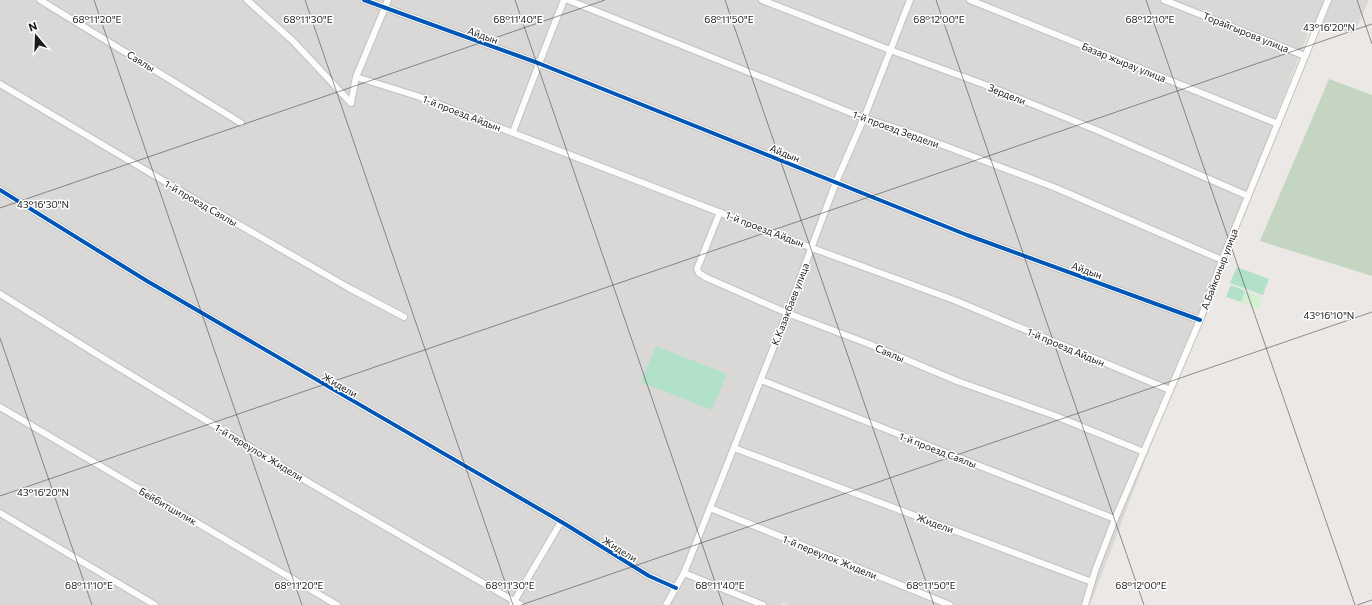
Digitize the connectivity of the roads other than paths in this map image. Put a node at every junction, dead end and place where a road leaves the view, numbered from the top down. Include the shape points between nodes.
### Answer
1 (40, 0) edge
2 (247, 0) edge
3 (364, 0) edge
4 (388, 0) edge
5 (564, 0) edge
6 (568, 0) edge
7 (762, 0) edge
8 (910, 0) edge
9 (970, 0) edge
10 (1164, 0) edge
11 (1328, 0) edge
12 (385, 8) junction
13 (890, 50) junction
14 (1305, 56) junction
15 (538, 63) junction
16 (356, 77) junction
17 (0, 84) edge
18 (864, 118) junction
19 (241, 123) dead end
20 (1278, 124) junction
21 (513, 132) junction
22 (836, 182) junction
23 (0, 190) edge
24 (1248, 196) junction
25 (720, 212) junction
26 (812, 248) junction
27 (1222, 260) junction
28 (0, 294) edge
29 (787, 313) junction
30 (404, 317) dead end
31 (1200, 320) junction
32 (761, 380) junction
33 (1170, 390) junction
34 (0, 407) edge
35 (734, 448) junction
36 (1144, 452) junction
37 (710, 508) junction
38 (0, 513) edge
39 (1115, 519) junction
40 (561, 522) junction
41 (684, 573) junction
42 (1092, 582) junction
43 (676, 588) junction
44 (513, 603) edge
45 (155, 605) edge
46 (337, 605) edge
47 (521, 605) edge
48 (666, 605) edge
49 (763, 605) edge
50 (950, 605) edge
51 (1084, 605) edge

1 - 19 street, Саялы
2 - 16 street via 293,41 351,103
3 - 12 street, Айдын
4 - 12 street
5 - 15 street
6 - 18 street, 1-й проезд Зердели
7 - 13 street, Зердели
8 - 13 street, К.Казакбаев улица
9 - 20 street, Базар жырау улица
10 - 14 street, Торайгырова улица
11 - 14 street, А.Байконыр улица
12 - 15 street, Айдын
12 - 16 street
13 - 18 street, К.Казакбаев улица
13 - 24 street, Зердели via 984,84
14 - 20 street, А.Байконыр улица
15 - 21 street
15 - 22 street, Айдын
16 - 21 street, 1-й проезд Айдын via 417,96
17 - 30 street, 1-й проезд Саялы via 209,208
18 - 22 street, К.Казакбаев улица
18 - 27 street, 1-й проезд Зердели via 911,133 1056,188
20 - 24 street, А.Байконыр улица
21 - 25 street, 1-й проезд Айдын
22 - 26 street, К.Казакбаев улица
22 - 31 street, Айдын via 967,235
23 - 40 street, Жидели via 147,281
24 - 27 street, А.Байконыр улица
25 - 26 street, 1-й проезд Айдын
25 - 29 street, Саялы via 697,269 699,273
26 - 29 street, К.Казакбаев улица
26 - 33 street, 1-й проезд Айдын via 954,300
27 - 31 street, А.Байконыр улица
28 - 44 street, 1-й переулок Жидели via 308,482
29 - 32 street, К.Казакбаев улица
29 - 36 street, Саялы
31 - 33 street, А.Байконыр улица
32 - 35 street, К.Казакбаев улица
32 - 39 street, 1-й проезд Саялы
33 - 36 street, А.Байконыр улица
34 - 46 street, Бейбитшилик
35 - 37 street, К.Казакбаев улица
35 - 42 street, Жидели
36 - 39 street, А.Байконыр улица
37 - 41 street, К.Казакбаев улица
37 - 50 street, 1-й переулок Жидели
38 - 45 street
39 - 42 street, А.Байконыр улица
40 - 43 street, Жидели via 649,576
40 - 44 street
41 - 43 street, К.Казакбаев улица
41 - 49 street
42 - 51 street, А.Байконыр улица
43 - 48 street, К.Казакбаев улица
44 - 47 street, 1-й переулок Жидели

